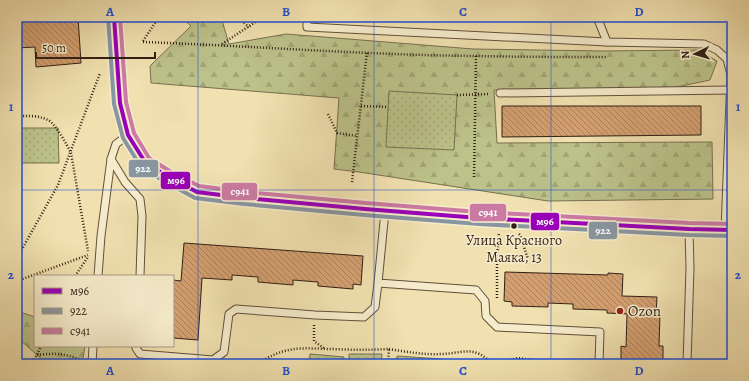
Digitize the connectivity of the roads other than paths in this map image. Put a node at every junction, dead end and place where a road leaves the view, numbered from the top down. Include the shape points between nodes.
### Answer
1 (114, 17) edge
2 (307, 17) edge
3 (597, 17) edge
4 (607, 42) junction
5 (731, 75) edge
6 (731, 90) junction
7 (500, 93) road end
8 (128, 135) junction
9 (111, 159) junction
10 (385, 211) junction
11 (689, 229) junction
12 (729, 230) edge
13 (98, 275) edge
14 (140, 275) edge
15 (378, 283) junction
16 (93, 347) edge
17 (136, 347) edge
18 (92, 363) edge
19 (599, 364) edge
20 (687, 364) edge

1 - 8 street via 120,103
2 - 4 lane via 307,27
3 - 4 lane
4 - 5 lane via 704,44 727,59
5 - 6 lane
6 - 7 lane
6 - 12 lane
8 - 9 lane via 116,144
8 - 10 street via 146,162 197,192
9 - 13 lane
9 - 14 lane via 125,182 140,199
10 - 11 street
10 - 15 lane
11 - 12 street
11 - 20 lane
15 - 17 lane via 375,306 364,317 236,309 229,314 224,352 214,360 140,354
15 - 19 lane via 476,290 485,301 486,316 497,327 600,332
16 - 18 lane

